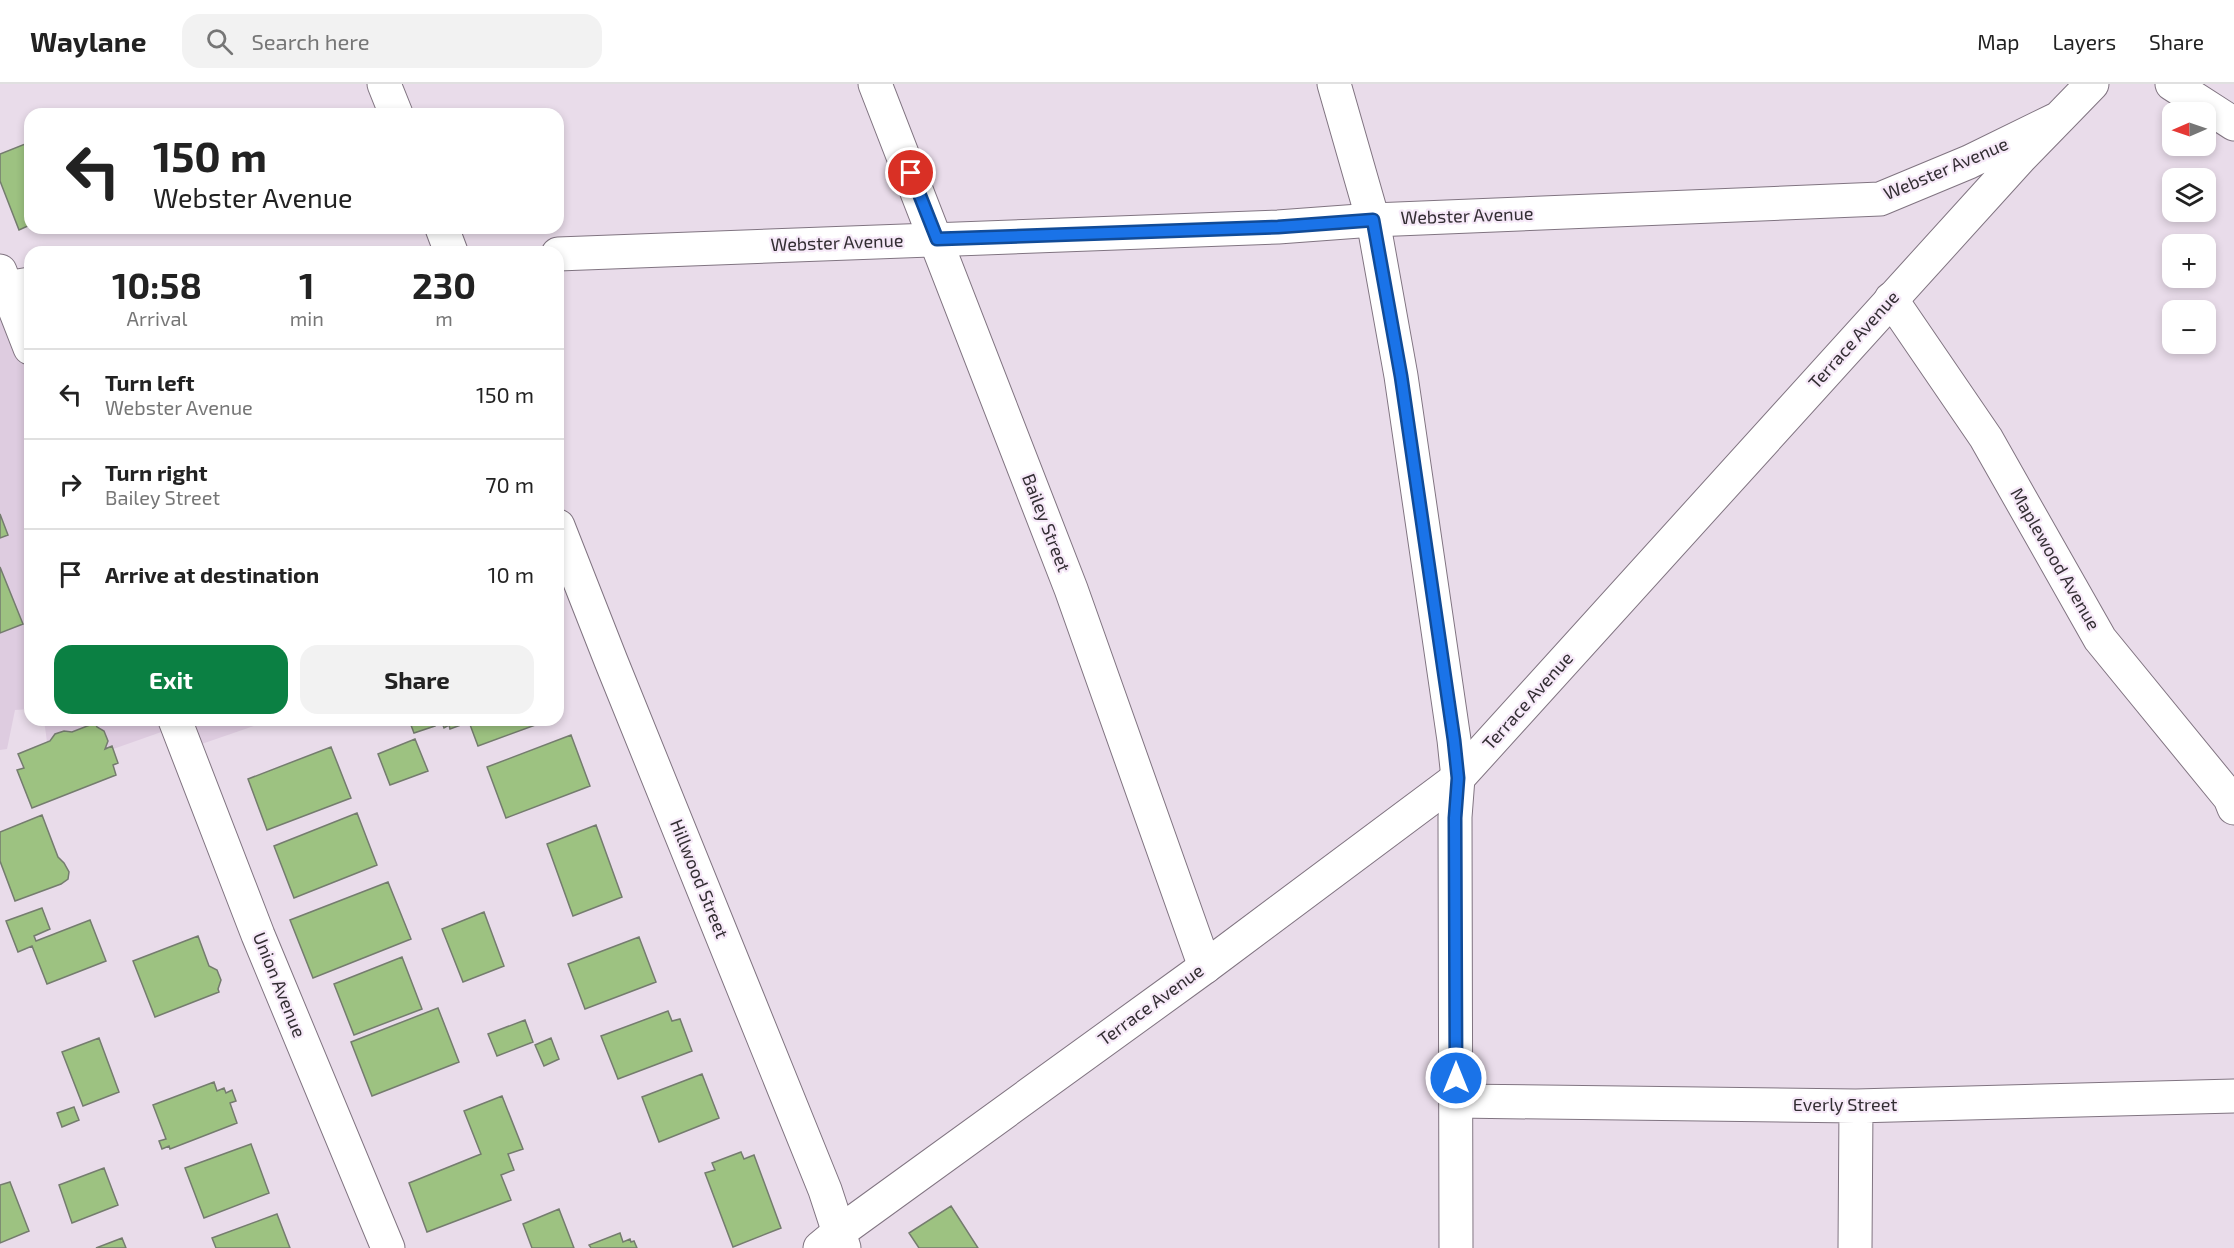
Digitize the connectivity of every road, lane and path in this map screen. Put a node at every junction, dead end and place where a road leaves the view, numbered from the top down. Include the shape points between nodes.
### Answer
1 (384, 84) edge
2 (875, 84) edge
3 (1334, 84) edge
4 (2092, 84) edge
5 (2172, 84) edge
6 (394, 108) edge
7 (2059, 118) junction
8 (2234, 124) edge
9 (1373, 220) junction
10 (937, 239) junction
11 (564, 254) edge
12 (9, 283) edge
13 (1891, 299) junction
14 (24, 329) edge
15 (564, 541) edge
16 (177, 726) edge
17 (1458, 778) junction
18 (2234, 808) edge
19 (1205, 967) junction
20 (2234, 1096) edge
21 (1456, 1101) junction
22 (1856, 1106) junction
23 (834, 1243) edge
24 (388, 1248) edge
25 (1456, 1248) edge
26 (1855, 1248) edge

1 - 6 street
2 - 10 street, Bailey Street
3 - 9 street
4 - 7 street, Webster Avenue
5 - 8 street
7 - 9 street, Webster Avenue via 1881,199
7 - 13 street, Terrace Avenue
9 - 10 street, Webster Avenue
9 - 17 street via 1401,376
10 - 11 street, Webster Avenue
10 - 19 street, Bailey Street via 1071,589
12 - 14 street
13 - 17 street, Terrace Avenue
13 - 18 street, Maplewood Avenue via 1986,438 2100,639 2230,798
15 - 23 street, Hillwood Street via 825,1190
16 - 24 street, Union Avenue via 258,934
17 - 19 street, Terrace Avenue
17 - 21 street
19 - 23 street, Terrace Avenue
20 - 22 street, Everly Street
21 - 22 street, Everly Street
21 - 25 street
22 - 26 street

